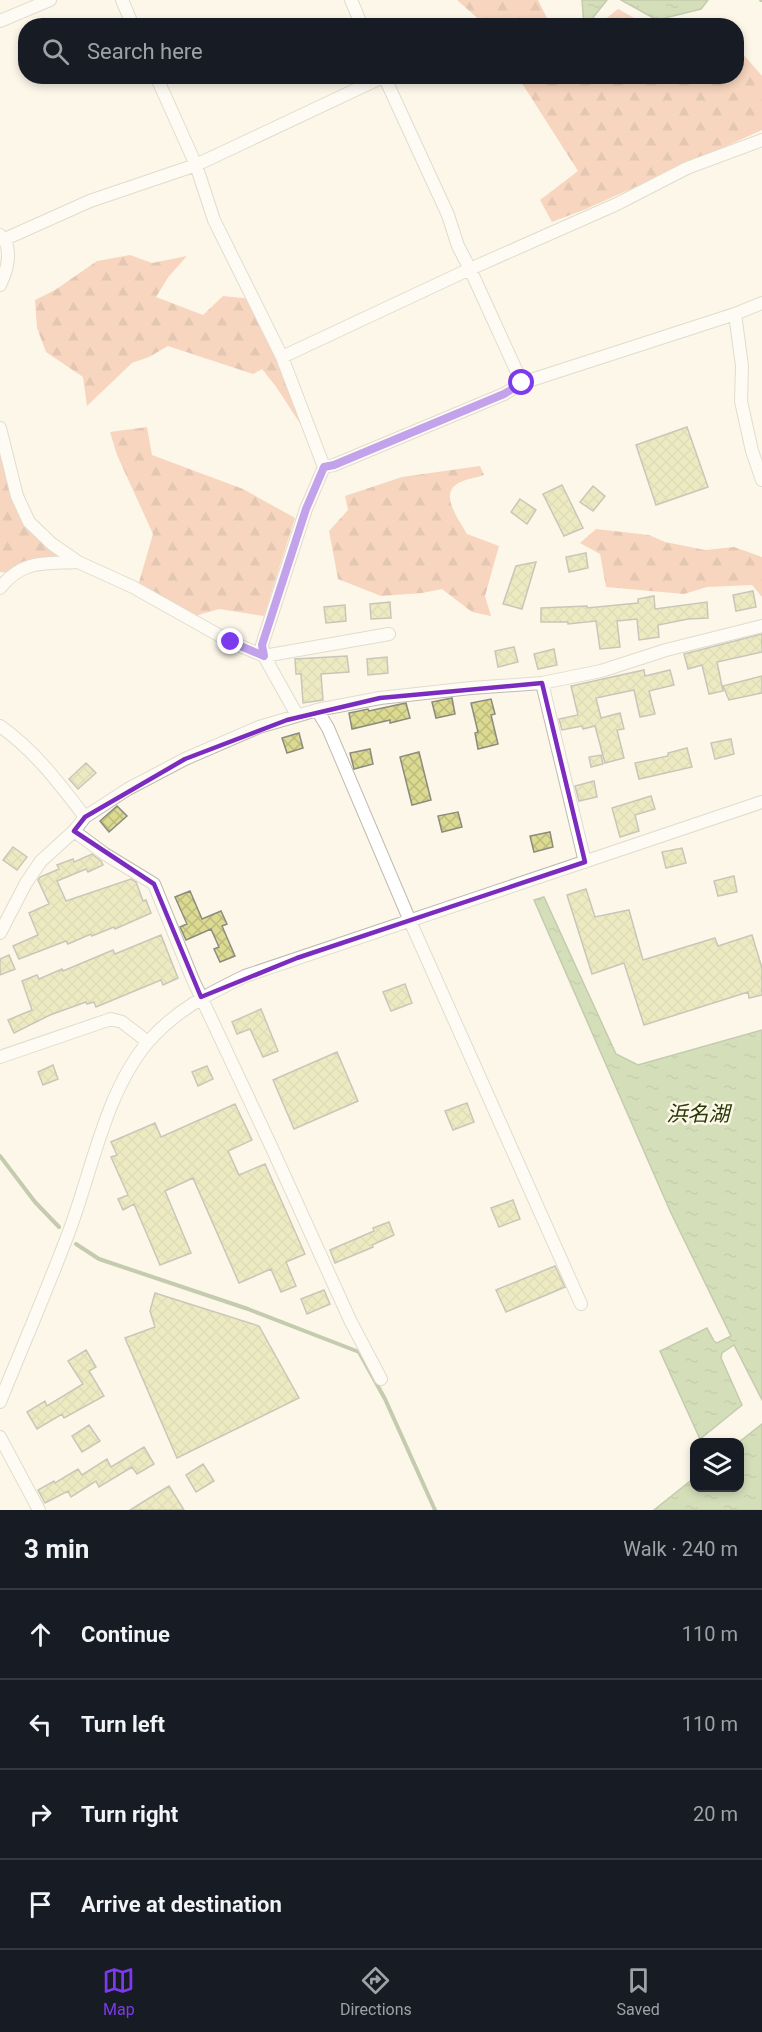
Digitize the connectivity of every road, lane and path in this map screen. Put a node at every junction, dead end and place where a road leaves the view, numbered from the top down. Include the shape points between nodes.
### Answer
1 (50, 0) edge
2 (122, 0) edge
3 (351, 0) edge
4 (130, 18) edge
5 (359, 18) edge
6 (0, 21) edge
7 (160, 84) edge
8 (369, 84) edge
9 (387, 84) edge
10 (762, 140) edge
11 (196, 165) junction
12 (2, 237) edge
13 (470, 269) junction
14 (0, 285) edge
15 (762, 303) edge
16 (735, 314) junction
17 (282, 357) junction
18 (522, 383) junction
19 (0, 428) edge
20 (324, 467) junction
21 (762, 480) edge
22 (78, 562) junction
23 (0, 588) edge
24 (762, 626) edge
25 (389, 634) dead end
26 (264, 656) junction
27 (542, 683) junction
28 (317, 710) junction
29 (297, 715) junction
30 (0, 726) edge
31 (762, 802) edge
32 (85, 817) junction
33 (74, 831) junction
34 (585, 862) junction
35 (410, 921) junction
36 (0, 933) edge
37 (201, 997) junction
38 (148, 1042) junction
39 (0, 1057) edge
40 (581, 1304) dead end
41 (381, 1379) dead end
42 (0, 1402) edge
43 (0, 1437) edge
44 (39, 1510) edge

1 - 6 street
2 - 4 street
3 - 5 street
7 - 11 street
8 - 11 street
9 - 13 street
10 - 13 street via 687,168 617,204
11 - 12 street via 90,201
11 - 17 street via 214,220
12 - 14 street via 8,261
13 - 17 street
13 - 18 street
15 - 16 street
16 - 18 street
16 - 21 street via 742,366 741,401
17 - 20 street
18 - 20 street via 416,432
19 - 22 street via 17,495 29,522
20 - 26 street via 306,509 262,645
22 - 23 street via 31,565 10,575
22 - 26 street
24 - 27 street via 601,671
25 - 26 street
26 - 29 street
27 - 28 street via 380,698
27 - 34 street
28 - 29 street
28 - 35 street
29 - 32 street via 185,759
30 - 32 street via 34,754
31 - 34 street
32 - 33 street
33 - 36 street via 41,861
33 - 37 street via 154,885
34 - 35 street
35 - 37 street via 245,976
35 - 40 street
37 - 38 street
37 - 41 street
38 - 39 street via 122,1022 111,1020
38 - 42 street via 128,1072 106,1121 70,1229
43 - 44 street

